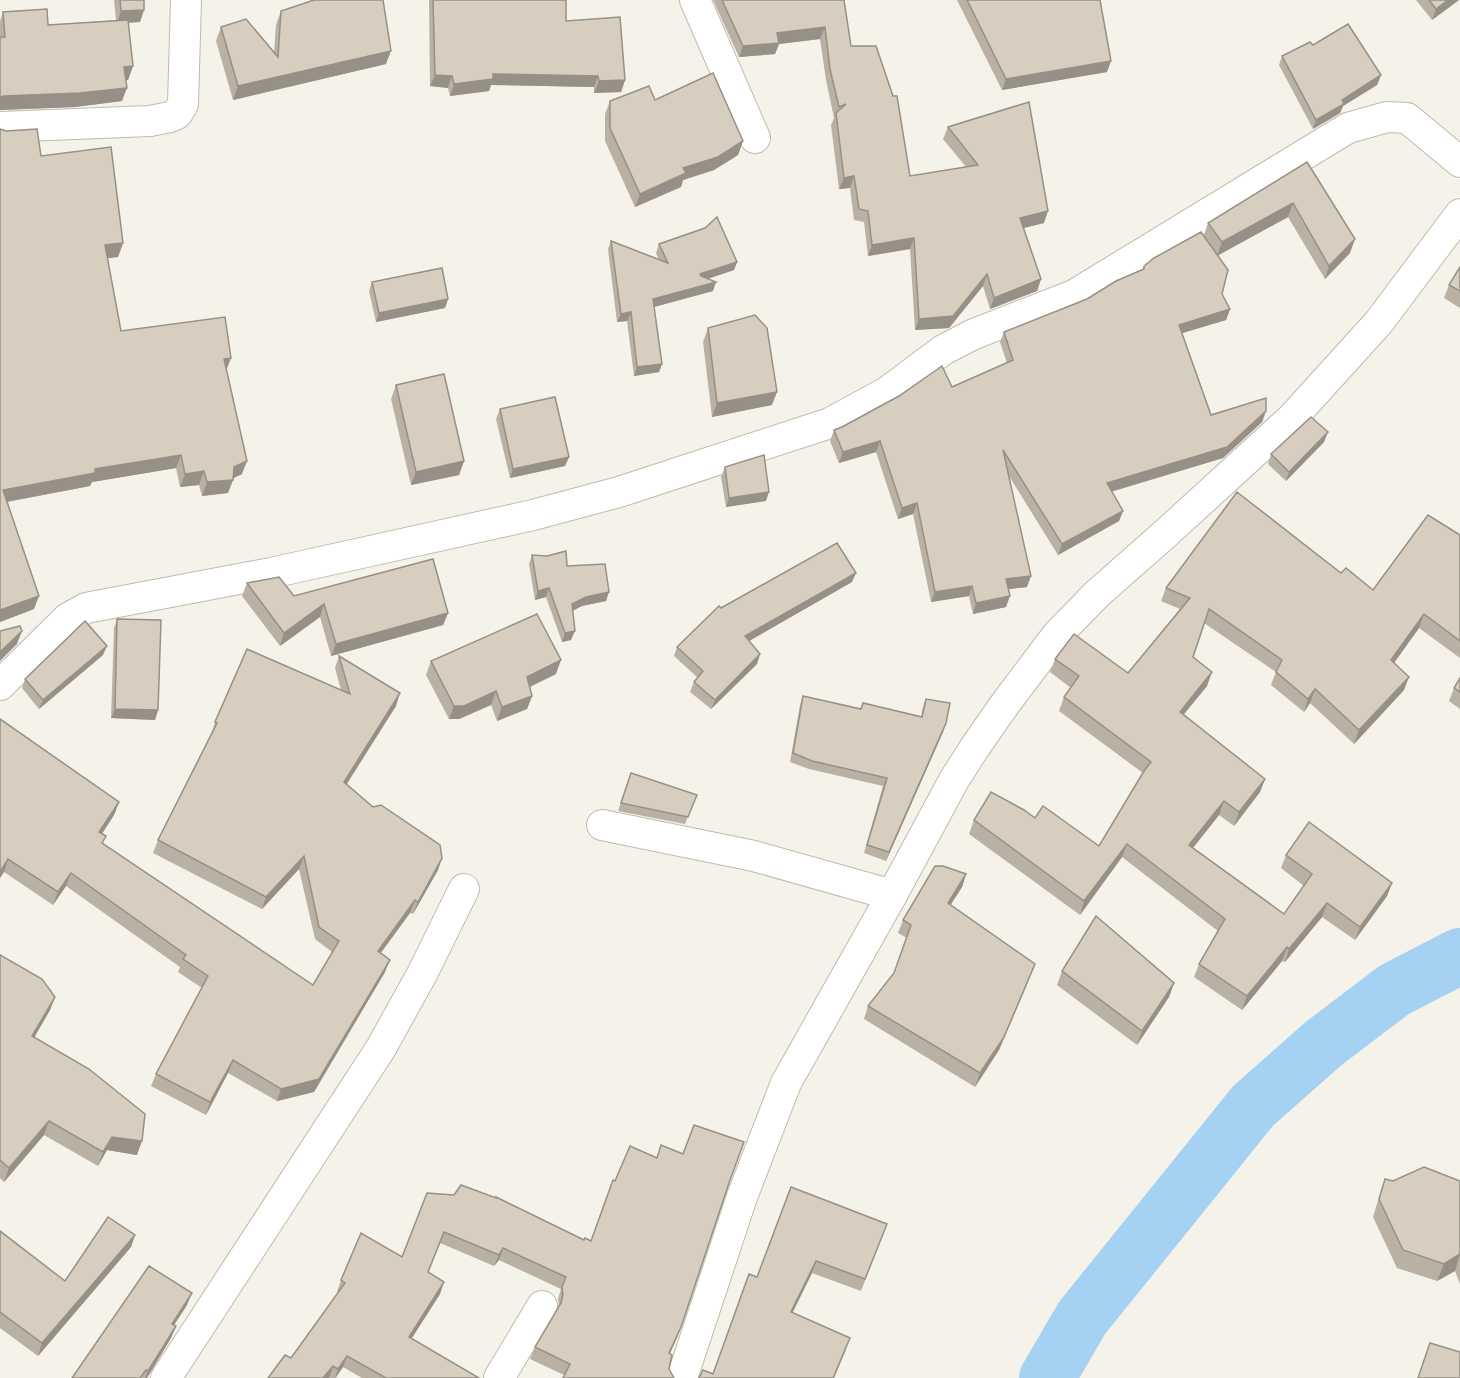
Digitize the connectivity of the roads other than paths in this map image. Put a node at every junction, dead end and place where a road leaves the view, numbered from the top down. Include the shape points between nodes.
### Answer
1 (186, 0) edge
2 (695, 0) edge
3 (0, 127) edge
4 (755, 138) dead end
5 (1460, 162) edge
6 (1460, 214) edge
7 (0, 686) edge
8 (602, 825) dead end
9 (464, 889) dead end
10 (892, 895) junction
11 (542, 1306) dead end
12 (166, 1378) edge
13 (499, 1378) edge
14 (682, 1378) edge

1 - 3 street via 183,104 177,114 150,121
2 - 4 street
5 - 7 street via 1407,118 1387,117 1348,128 1074,295 943,350 887,392 830,423 620,492 533,515 86,608 68,618
6 - 10 street via 1379,322 1292,418 1097,594 1058,635 969,755
8 - 10 street via 754,856
9 - 12 street via 381,1048
10 - 14 street via 786,1083 742,1197
11 - 13 street

